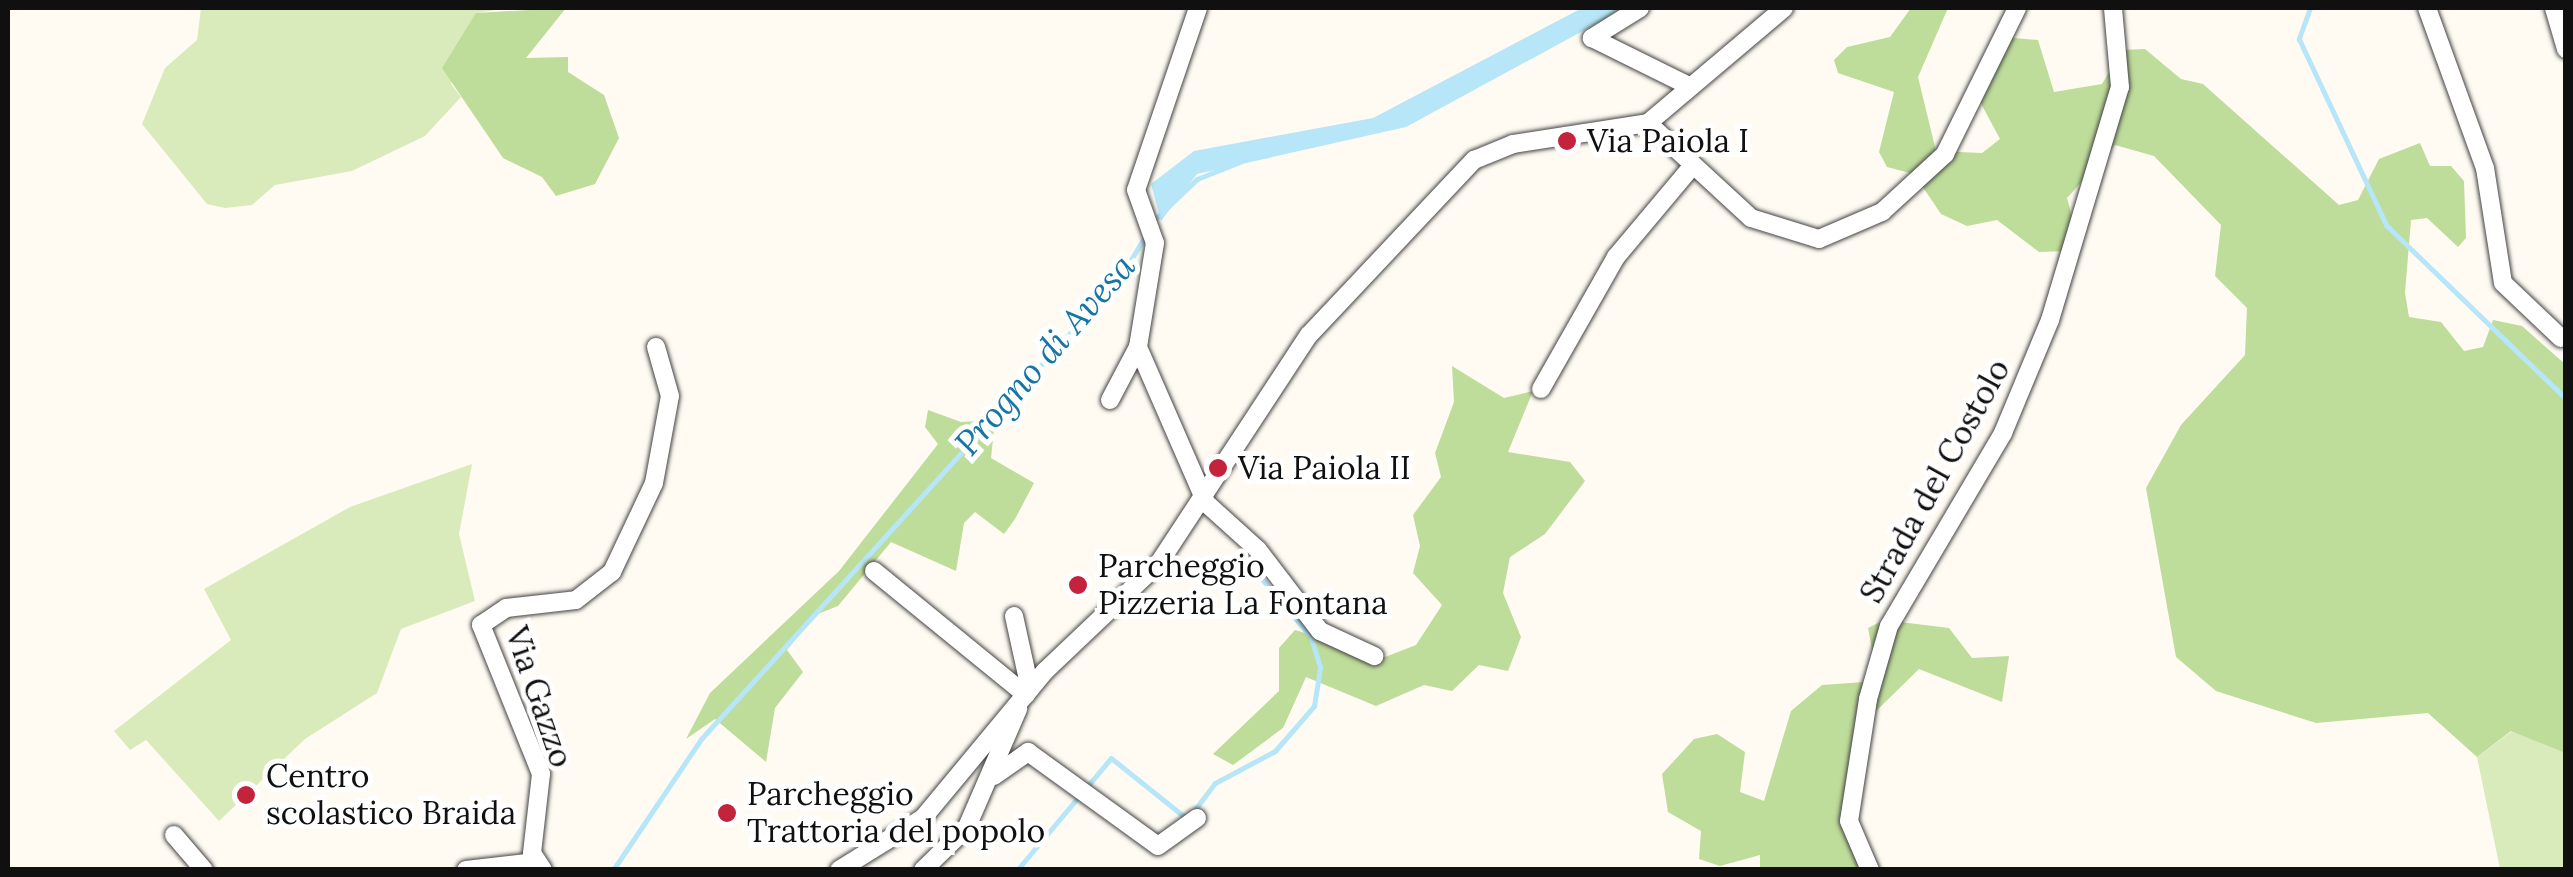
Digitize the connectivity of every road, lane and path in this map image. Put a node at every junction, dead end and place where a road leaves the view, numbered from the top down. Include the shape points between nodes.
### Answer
1 (1198, 8) edge
2 (1640, 8) edge
3 (1784, 8) edge
4 (2017, 8) edge
5 (2113, 8) edge
6 (2427, 8) edge
7 (2554, 8) edge
8 (2566, 49) edge
9 (1691, 87) junction
10 (1648, 124) junction
11 (1689, 170) junction
12 (2561, 338) dead end
13 (656, 347) dead end
14 (1138, 347) junction
15 (1541, 389) dead end
16 (1110, 400) dead end
17 (1206, 503) junction
18 (874, 571) dead end
19 (1014, 616) dead end
20 (1374, 656) dead end
21 (1025, 696) junction
22 (994, 776) junction
23 (1197, 818) dead end
24 (174, 834) dead end
25 (538, 866) edge
26 (204, 870) edge
27 (466, 870) edge
28 (840, 870) edge
29 (923, 870) edge
30 (1870, 870) edge

1 - 14 street via 1136,190 1155,243
2 - 9 street via 1592,38
3 - 9 street
4 - 11 street via 1945,154 1863,222 1801,239 1751,218
5 - 30 street, Strada del Costolo via 2120,87 2050,320 2003,433 1890,626 1868,699 1849,821
6 - 12 street via 2486,168 2503,283
7 - 8 street
9 - 10 street
10 - 11 street
10 - 17 street via 1513,144 1474,160 1309,336
11 - 15 street via 1616,257
13 - 25 street, Via Gazzo via 670,396 654,483 612,572 576,600 506,608 481,625 541,774
14 - 16 street
14 - 17 street
17 - 20 street via 1258,550 1320,631
17 - 21 street
18 - 21 street
19 - 21 street
21 - 22 street
21 - 28 street via 922,818
22 - 23 street via 1028,752 1158,846
22 - 29 street via 967,827
24 - 26 street
25 - 27 street

